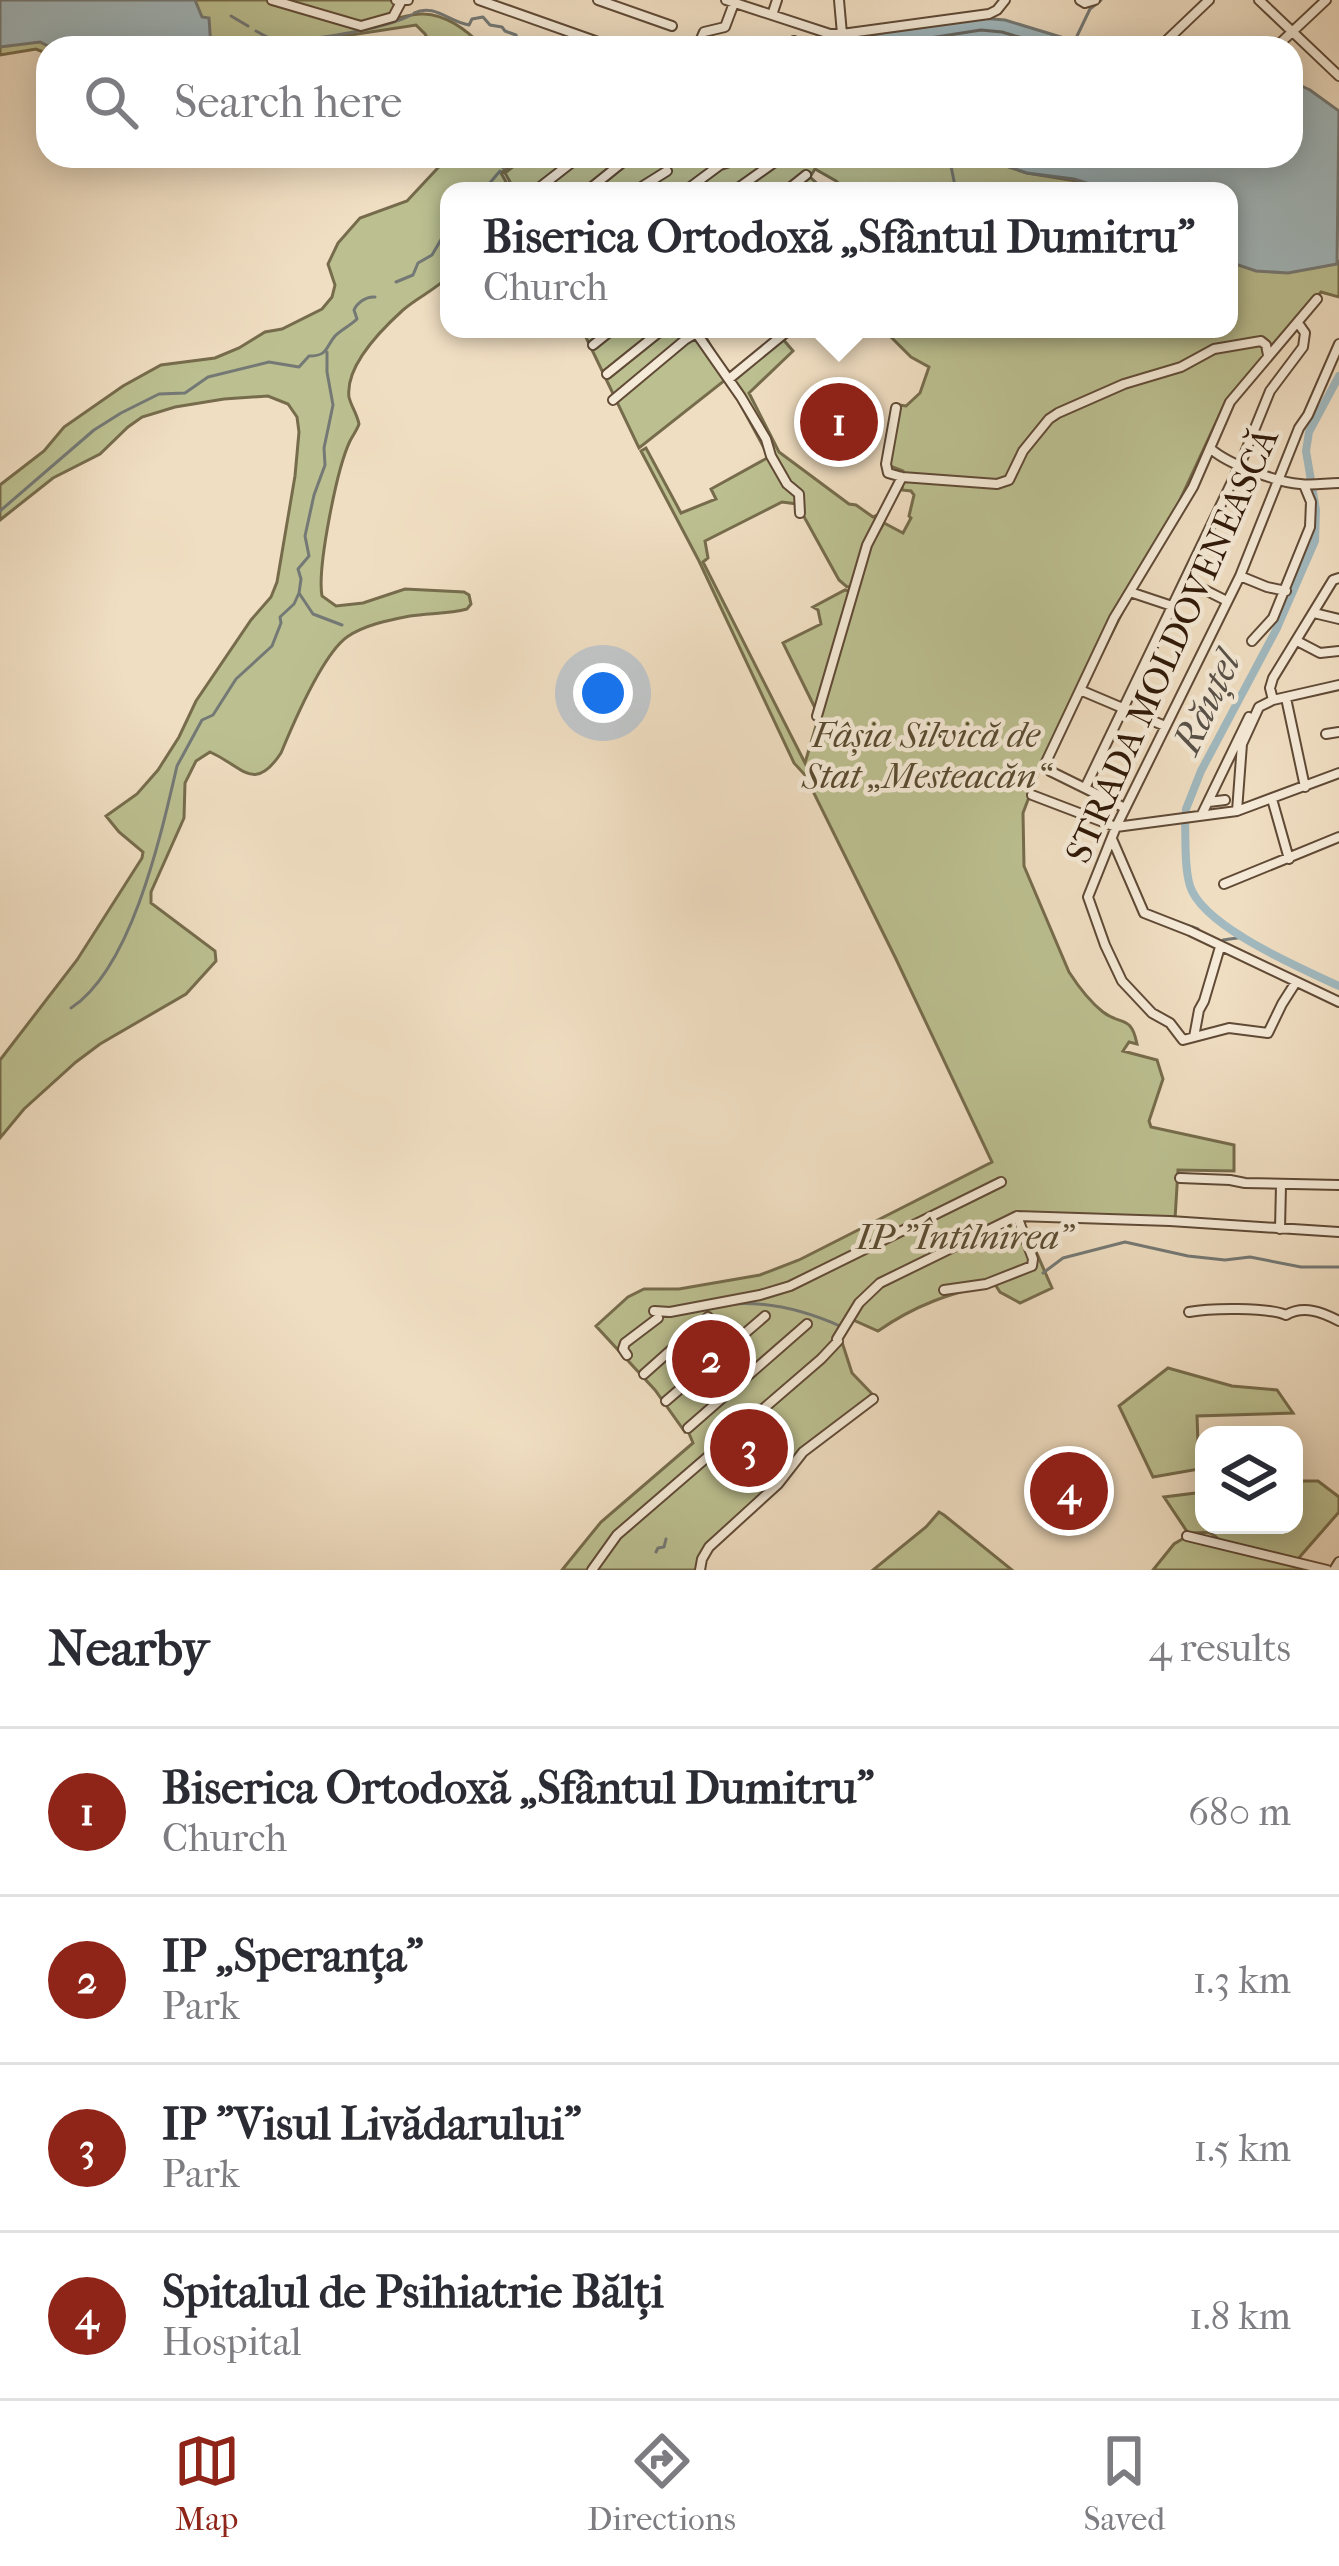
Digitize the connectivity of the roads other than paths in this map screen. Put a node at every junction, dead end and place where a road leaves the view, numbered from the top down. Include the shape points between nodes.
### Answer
1 (272, 0) edge
2 (479, 0) edge
3 (598, 0) edge
4 (777, 0) edge
5 (839, 0) edge
6 (1005, 0) edge
7 (1080, 0) edge
8 (1095, 0) edge
9 (1209, 0) edge
10 (1259, 0) edge
11 (1325, 0) edge
12 (402, 1) edge
13 (730, 1) edge
14 (772, 14) junction
15 (673, 26) dead end
16 (1292, 33) junction
17 (842, 34) junction
18 (581, 36) edge
19 (703, 36) edge
20 (1171, 36) edge
21 (1289, 36) edge
22 (1295, 36) edge
23 (1303, 43) edge
24 (1339, 76) edge
25 (667, 171) dead end
26 (806, 175) dead end
27 (649, 182) edge
28 (797, 182) edge
29 (1317, 299) dead end
30 (1298, 323) junction
31 (602, 338) edge
32 (652, 338) edge
33 (688, 338) edge
34 (704, 338) edge
35 (779, 338) edge
36 (1339, 344) edge
37 (593, 345) dead end
38 (1268, 356) junction
39 (607, 374) dead end
40 (729, 379) junction
41 (614, 400) dead end
42 (896, 409) dead end
43 (1210, 447) junction
44 (1240, 465) junction
45 (902, 478) junction
46 (1280, 479) junction
47 (1339, 483) edge
48 (1305, 485) junction
49 (800, 513) dead end
50 (1240, 576) junction
51 (1339, 578) edge
52 (1185, 580) junction
53 (1286, 590) junction
54 (1130, 592) junction
55 (1227, 601) junction
56 (1172, 606) junction
57 (1314, 613) junction
58 (1339, 620) edge
59 (1252, 640) dead end
60 (1297, 641) junction
61 (1339, 651) edge
62 (1339, 685) edge
63 (1080, 690) junction
64 (1286, 698) junction
65 (1273, 700) junction
66 (1122, 708) junction
67 (817, 716) dead end
68 (1249, 717) dead end
69 (1165, 726) junction
70 (1339, 732) edge
71 (1326, 734) dead end
72 (1339, 773) edge
73 (1305, 787) junction
74 (1085, 788) junction
75 (1228, 789) dead end
76 (1212, 791) junction
77 (1032, 794) dead end
78 (1272, 799) junction
79 (1226, 800) dead end
80 (1207, 802) junction
81 (1125, 808) junction
82 (1237, 811) junction
83 (1202, 815) junction
84 (1116, 827) junction
85 (1339, 837) edge
86 (1112, 839) junction
87 (1289, 859) junction
88 (1223, 884) dead end
89 (1220, 946) junction
90 (1296, 982) junction
91 (1339, 1002) edge
92 (1193, 1038) junction
93 (1180, 1178) dead end
94 (1000, 1182) dead end
95 (1282, 1185) junction
96 (1339, 1185) edge
97 (1017, 1216) junction
98 (1280, 1229) junction
99 (1339, 1232) edge
100 (944, 1290) dead end
101 (1189, 1312) dead end
102 (765, 1316) dead end
103 (708, 1317) dead end
104 (1339, 1321) edge
105 (807, 1324) dead end
106 (627, 1355) dead end
107 (644, 1374) dead end
108 (873, 1399) dead end
109 (666, 1401) dead end
110 (688, 1428) dead end
111 (1187, 1536) dead end
112 (1339, 1562) edge
113 (592, 1570) edge
114 (700, 1570) edge
115 (1330, 1570) edge

1 - 12 street via 361,26 393,17
2 - 18 street
3 - 15 street
4 - 14 street
5 - 17 street
6 - 17 street via 989,14
7 - 8 street
9 - 20 street
10 - 16 street
11 - 16 street
13 - 14 street
13 - 19 street via 724,28
14 - 17 street
16 - 21 street
16 - 22 street
23 - 24 street
25 - 27 street
26 - 28 street
29 - 30 street
30 - 38 street
30 - 44 street via 1303,347 1270,391
31 - 37 street
32 - 39 street
33 - 41 street
34 - 40 street
35 - 40 street
36 - 46 street, STRADA MOLDOVENEASCĂ
38 - 43 street via 1230,402
38 - 45 street via 1261,341 1220,347 1063,410 1006,483
40 - 49 street via 799,494
42 - 45 street via 886,464
43 - 44 street
43 - 54 street
44 - 46 street
44 - 52 street
45 - 67 street via 867,545
46 - 48 street
46 - 50 street, STRADA MOLDOVENEASCĂ
47 - 48 street
48 - 53 street via 1310,527
50 - 53 street
50 - 55 street, STRADA MOLDOVENEASCĂ
51 - 57 street
52 - 55 street
52 - 56 street
53 - 59 street
54 - 56 street
54 - 63 street
55 - 69 street, STRADA MOLDOVENEASCĂ
56 - 66 street
57 - 58 street
57 - 60 street
60 - 61 street via 1319,653
60 - 65 street via 1271,682
62 - 64 street
63 - 66 street
63 - 74 street via 1046,764
64 - 65 street
64 - 73 street
65 - 82 street via 1259,706 1242,744
66 - 69 street
66 - 74 street
68 - 76 street
69 - 81 street, STRADA MOLDOVENEASCĂ
70 - 71 street
72 - 73 street
73 - 78 street
74 - 81 street
75 - 76 street
76 - 80 street
77 - 84 street
78 - 82 street
78 - 87 street
79 - 80 street
80 - 83 street
81 - 84 street, STRADA MOLDOVENEASCĂ
82 - 83 street
83 - 84 street
84 - 86 street, STRADA MOLDOVENEASCĂ
85 - 87 street
86 - 89 street via 1142,910
86 - 92 street, STRADA MOLDOVENEASCĂ via 1088,897 1105,945 1129,988 1180,1037
87 - 88 street
89 - 90 street
89 - 92 street
90 - 91 street
90 - 92 street via 1268,1033 1229,1028
93 - 95 street
94 - 106 street via 776,1292 656,1314 623,1345
95 - 96 street
95 - 98 street
97 - 98 street
97 - 100 street via 1032,1266
97 - 113 street via 880,1283 821,1359 617,1535
98 - 99 street
101 - 104 street via 1306,1310
102 - 109 street
103 - 107 street
105 - 110 street
108 - 114 street via 803,1452 709,1547
111 - 115 street
112 - 115 street

